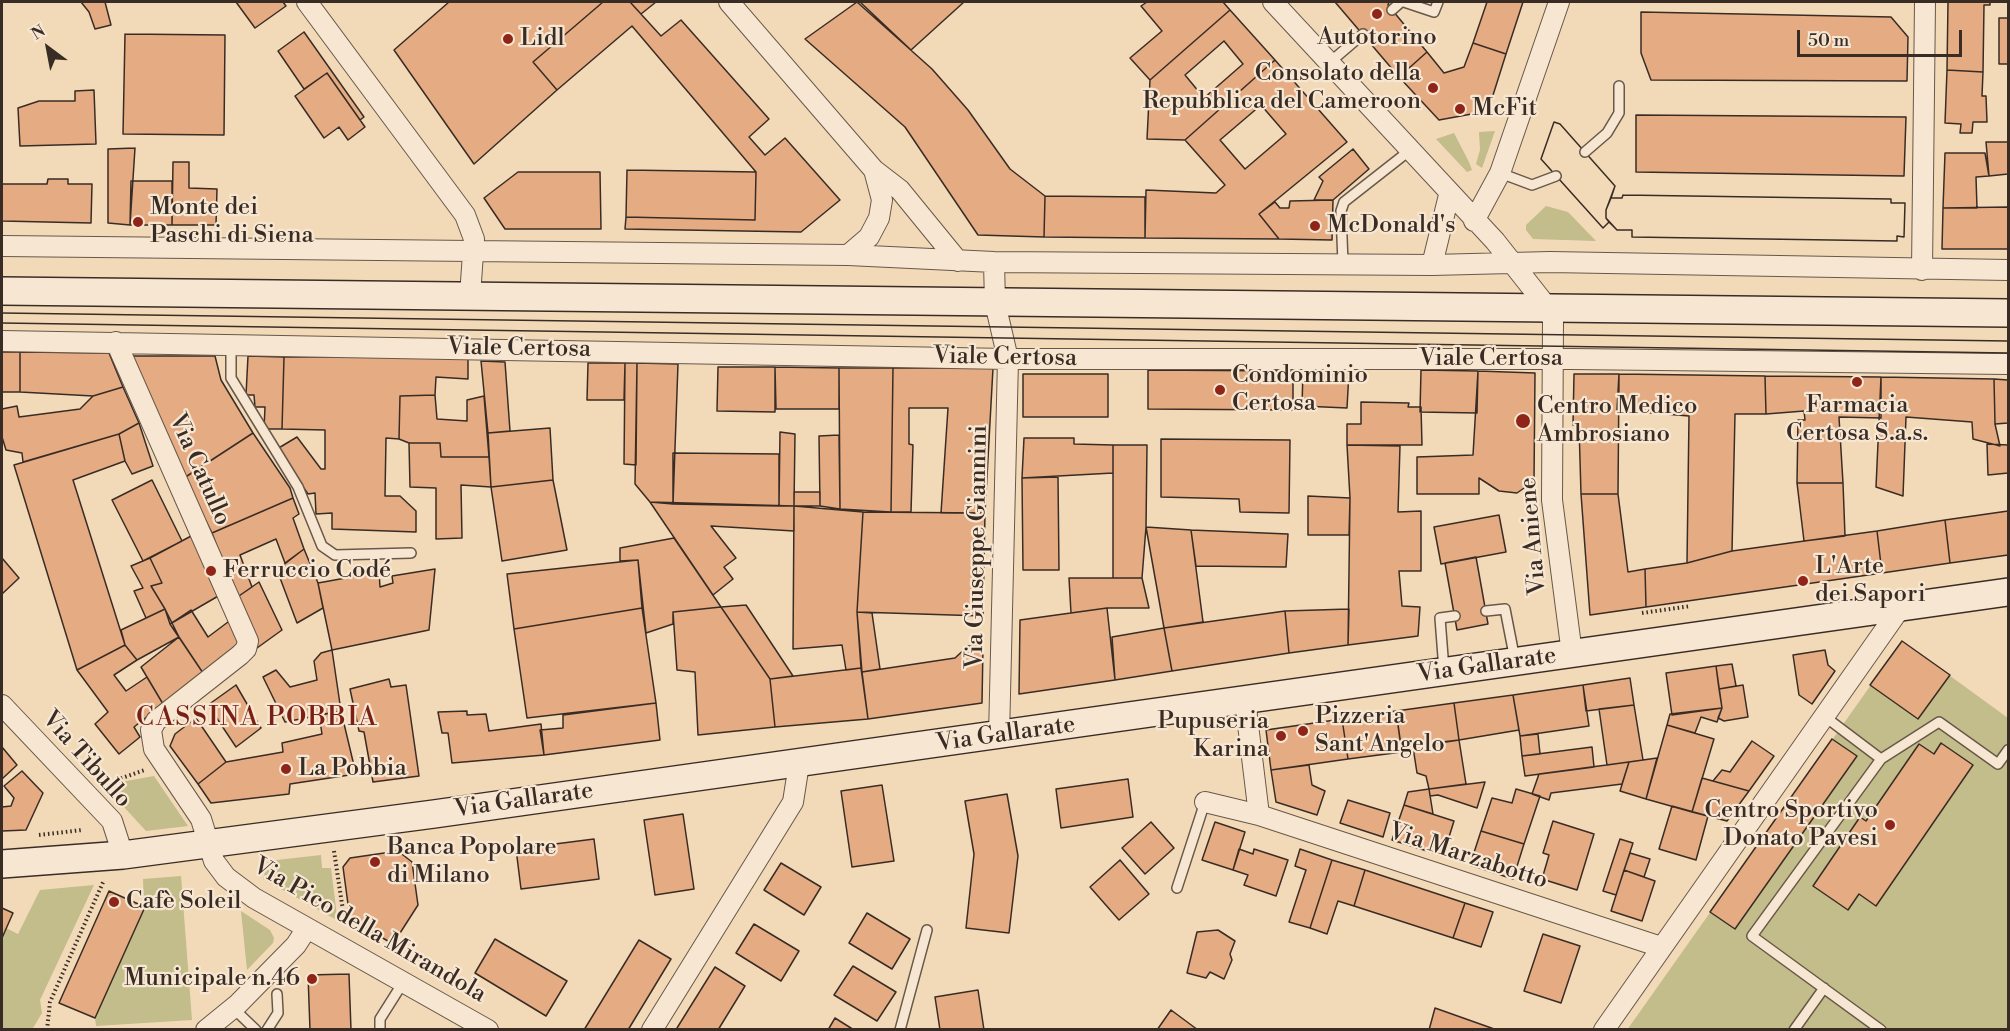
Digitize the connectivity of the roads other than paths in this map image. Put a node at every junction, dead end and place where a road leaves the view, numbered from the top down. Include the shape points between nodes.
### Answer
1 (307, 2) edge
2 (729, 2) edge
3 (1273, 2) edge
4 (1403, 2) edge
5 (1438, 2) edge
6 (1558, 2) edge
7 (1925, 2) edge
8 (1392, 10) dead end
9 (1363, 34) dead end
10 (1329, 63) junction
11 (1619, 86) dead end
12 (1409, 151) junction
13 (1585, 152) dead end
14 (874, 170) junction
15 (1500, 173) junction
16 (1556, 176) dead end
17 (1449, 195) junction
18 (1474, 221) junction
19 (2, 246) edge
20 (474, 251) junction
21 (848, 255) junction
22 (958, 261) junction
23 (994, 262) junction
24 (1511, 262) junction
25 (1343, 264) junction
26 (1432, 265) junction
27 (1922, 270) junction
28 (2008, 270) edge
29 (2, 291) edge
30 (470, 296) junction
31 (995, 303) junction
32 (1547, 307) junction
33 (2008, 313) edge
34 (2, 341) edge
35 (116, 342) junction
36 (231, 344) junction
37 (1008, 359) junction
38 (1554, 359) junction
39 (2008, 364) edge
40 (411, 553) dead end
41 (2008, 592) edge
42 (1901, 607) junction
43 (1486, 611) dead end
44 (1455, 616) dead end
45 (1572, 654) junction
46 (1515, 662) junction
47 (1444, 672) junction
48 (1245, 700) junction
49 (2, 705) edge
50 (1824, 716) junction
51 (999, 736) junction
52 (2008, 750) edge
53 (1881, 759) junction
54 (799, 764) junction
55 (1205, 802) joint
56 (1259, 815) junction
57 (209, 844) junction
58 (123, 855) junction
59 (2, 864) edge
60 (1177, 888) dead end
61 (307, 928) junction
62 (927, 930) dead end
63 (1661, 947) junction
64 (404, 981) junction
65 (1824, 988) junction
66 (277, 994) dead end
67 (233, 1008) junction
68 (206, 1029) edge
69 (256, 1029) edge
70 (267, 1029) edge
71 (380, 1029) edge
72 (488, 1029) edge
73 (652, 1029) edge
74 (900, 1029) edge
75 (1604, 1029) edge
76 (1794, 1029) edge
77 (1881, 1029) edge

1 - 20 street via 465,215
2 - 14 street
3 - 10 street
4 - 5 lane via 1434,12
4 - 8 lane
6 - 15 street
7 - 27 street
9 - 10 lane
10 - 12 street
11 - 13 lane via 1619,113 1607,133
12 - 17 street
12 - 25 lane via 1344,202
14 - 21 street via 882,200 879,219 869,237
14 - 22 street via 900,190
15 - 16 lane via 1532,185
15 - 18 street
17 - 18 street
17 - 26 street
18 - 24 street
19 - 20 street
20 - 21 street
20 - 30 street
21 - 22 street
22 - 23 street
23 - 25 street
23 - 31 street, Via Giuseppe Giannini
24 - 26 street
24 - 27 street
24 - 32 street
25 - 26 street
27 - 28 street
29 - 30 street
30 - 31 street
31 - 32 street
31 - 37 street, Via Giuseppe Giannini
32 - 33 street
32 - 38 street, Via Aniene via 1554,326
34 - 35 street, Viale Certosa
35 - 36 street, Viale Certosa
35 - 57 street, Via Catullo via 248,640 240,656 156,722 152,730 151,739 162,762 201,819
36 - 37 street, Viale Certosa
36 - 40 lane via 231,378 298,487 322,546 335,555
37 - 38 street, Viale Certosa
37 - 51 street, Via Giuseppe Giannini
38 - 39 street, Viale Certosa
38 - 45 street, Via Aniene via 1552,500
41 - 42 street, Via Gallarate
42 - 45 street, Via Gallarate
42 - 50 street
43 - 46 lane via 1505,609
44 - 47 lane via 1440,618
45 - 46 street, Via Gallarate
46 - 47 street, Via Gallarate
47 - 48 street, Via Gallarate
48 - 51 street, Via Gallarate
48 - 56 street
49 - 58 street, Via Tibullo via 112,821
50 - 53 lane
50 - 63 street
51 - 54 street, Via Gallarate
52 - 53 lane via 1998,764 1939,722
53 - 65 lane via 1752,936
54 - 57 street, Via Gallarate
54 - 73 street via 793,802
55 - 56 street, Via Marzabotto
55 - 60 lane
56 - 63 street, Via Marzabotto
57 - 58 street, Via Gallarate
57 - 61 street, Via Pico della Mirandola via 214,861 226,877
58 - 59 street, Via Gallarate
61 - 64 street, Via Pico della Mirandola
61 - 67 street via 296,945
62 - 74 lane
63 - 75 street
64 - 71 lane via 380,1019
64 - 72 street, Via Pico della Mirandola
65 - 76 lane
65 - 77 lane
66 - 70 lane via 278,1013
67 - 68 street
67 - 69 lane

